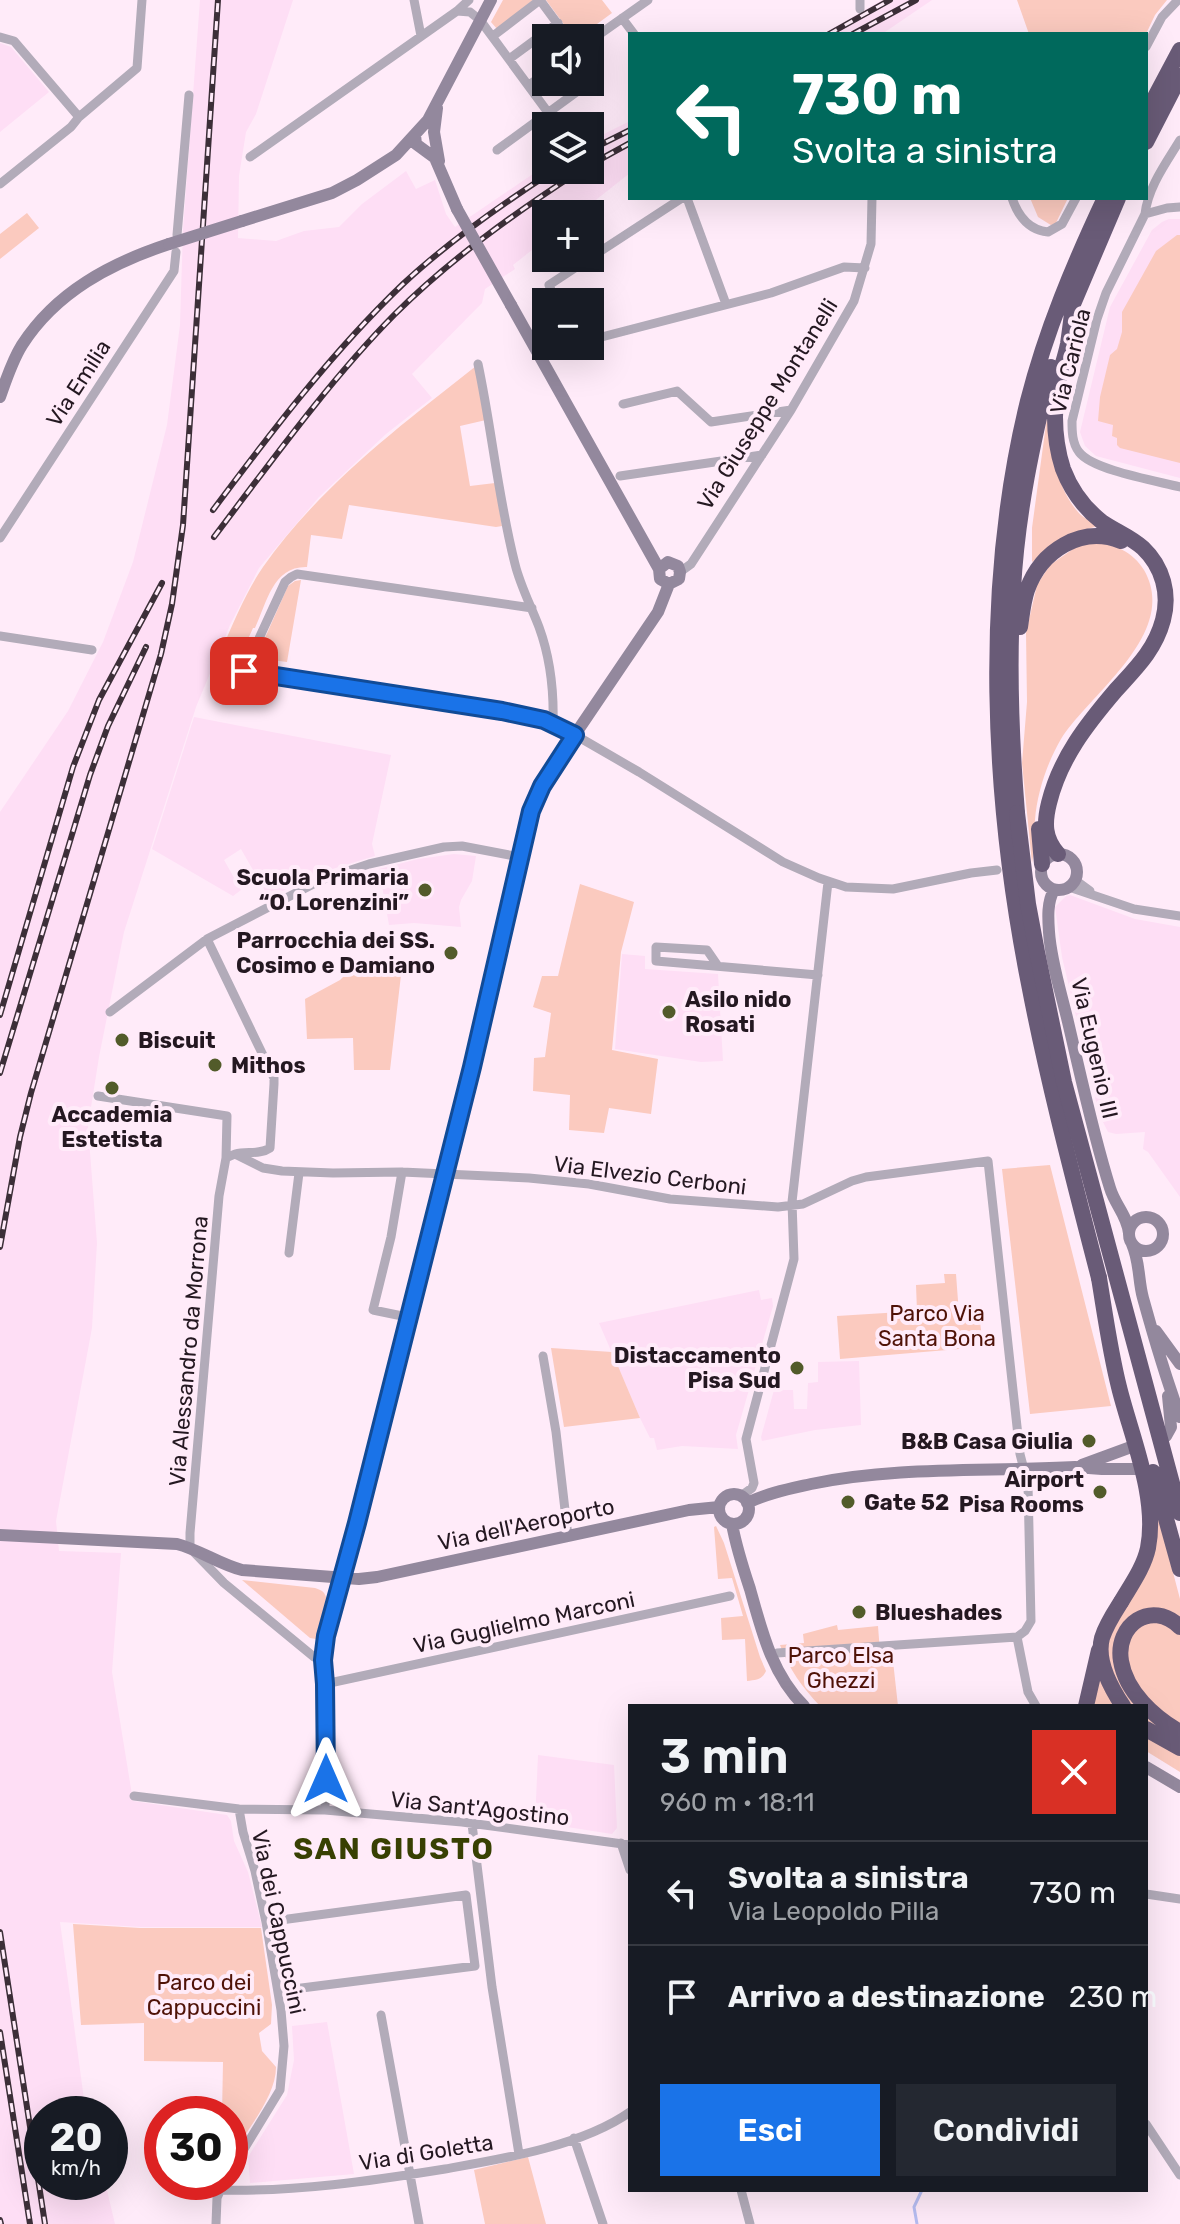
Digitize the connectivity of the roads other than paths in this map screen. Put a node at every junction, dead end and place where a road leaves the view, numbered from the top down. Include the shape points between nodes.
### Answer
1 (142, 0) edge
2 (414, 0) edge
3 (469, 0) edge
4 (540, 0) edge
5 (648, 0) edge
6 (1178, 0) edge
7 (489, 1) edge
8 (457, 11) junction
9 (622, 18) junction
10 (480, 20) junction
11 (558, 23) joint
12 (604, 31) edge
13 (632, 32) edge
14 (421, 36) junction
15 (493, 36) junction
16 (0, 37) edge
17 (1148, 43) edge
18 (1180, 50) edge
19 (509, 59) junction
20 (1180, 76) edge
21 (532, 83) edge
22 (529, 85) junction
23 (189, 95) dead end
24 (571, 96) edge
25 (437, 102) junction
26 (1148, 110) edge
27 (547, 112) edge
28 (549, 112) edge
29 (79, 117) junction
30 (532, 125) edge
31 (435, 136) junction
32 (1148, 138) edge
33 (419, 140) junction
34 (1180, 140) edge
35 (497, 150) dead end
36 (250, 157) dead end
37 (440, 168) junction
38 (0, 184) edge
39 (681, 200) edge
40 (685, 200) edge
41 (872, 200) edge
42 (1013, 200) edge
43 (1075, 200) edge
44 (1104, 200) edge
45 (1117, 200) edge
46 (1180, 207) edge
47 (1145, 214) junction
48 (174, 244) junction
49 (604, 249) edge
50 (865, 268) junction
51 (569, 272) edge
52 (550, 288) edge
53 (1073, 302) junction
54 (726, 304) junction
55 (604, 336) edge
56 (478, 364) dead end
57 (0, 397) edge
58 (623, 404) dead end
59 (791, 410) junction
60 (762, 455) junction
61 (620, 476) dead end
62 (1180, 487) edge
63 (1, 535) edge
64 (659, 569) junction
65 (680, 572) junction
66 (669, 584) junction
67 (532, 608) junction
68 (0, 636) edge
69 (92, 650) dead end
70 (217, 667) dead end
71 (244, 671) junction
72 (1010, 712) junction
73 (553, 724) junction
74 (575, 735) junction
75 (1011, 815) junction
76 (1058, 854) junction
77 (520, 857) junction
78 (997, 870) dead end
79 (1042, 872) junction
80 (828, 882) junction
81 (1072, 884) junction
82 (1054, 890) junction
83 (1180, 916) edge
84 (1049, 932) junction
85 (207, 939) junction
86 (718, 966) junction
87 (818, 975) junction
88 (110, 1012) dead end
89 (98, 1096) dead end
90 (231, 1156) junction
91 (402, 1172) junction
92 (1106, 1172) junction
93 (299, 1173) junction
94 (444, 1173) junction
95 (792, 1206) junction
96 (1144, 1217) junction
97 (1131, 1238) junction
98 (1154, 1250) junction
99 (289, 1253) dead end
100 (1099, 1278) junction
101 (1142, 1295) junction
102 (407, 1317) junction
103 (1151, 1325) junction
104 (543, 1356) dead end
105 (1180, 1364) edge
106 (1169, 1385) junction
107 (1180, 1417) edge
108 (1166, 1436) dead end
109 (1131, 1447) dead end
110 (1075, 1467) junction
111 (1025, 1469) junction
112 (1137, 1469) dead end
113 (744, 1500) junction
114 (719, 1507) junction
115 (1180, 1513) edge
116 (732, 1524) junction
117 (0, 1535) edge
118 (568, 1536) junction
119 (190, 1548) junction
120 (1180, 1569) edge
121 (341, 1578) junction
122 (730, 1596) dead end
123 (1180, 1627) edge
124 (1017, 1637) junction
125 (1101, 1641) junction
126 (777, 1653) dead end
127 (323, 1660) junction
128 (325, 1684) junction
129 (802, 1704) edge
130 (1035, 1704) edge
131 (1086, 1704) edge
132 (1122, 1704) edge
133 (1144, 1704) edge
134 (1148, 1708) edge
135 (1148, 1730) edge
136 (1180, 1732) edge
137 (1180, 1748) edge
138 (1148, 1768) edge
139 (1175, 1784) edge
140 (1180, 1794) edge
141 (134, 1796) dead end
142 (239, 1809) junction
143 (325, 1810) junction
144 (472, 1824) junction
145 (625, 1844) edge
146 (1148, 1894) edge
147 (1180, 1899) edge
148 (266, 1922) junction
149 (278, 1991) junction
150 (381, 2015) dead end
151 (628, 2113) edge
152 (1148, 2127) edge
153 (574, 2138) junction
154 (248, 2144) edge
155 (519, 2154) junction
156 (411, 2175) junction
157 (1180, 2175) edge
158 (248, 2188) edge
159 (742, 2192) edge
160 (217, 2200) edge
161 (216, 2224) edge
162 (419, 2224) edge
163 (603, 2224) edge
164 (750, 2224) edge

1 - 29 street via 137,68
2 - 14 street
3 - 8 street
4 - 11 street
4 - 15 street
5 - 9 street
6 - 17 street
7 - 10 street
8 - 10 street
8 - 14 street
9 - 12 street
9 - 13 street
10 - 15 street
10 - 25 street
11 - 19 street
14 - 36 street
15 - 19 street
16 - 29 street via 14,41
18 - 26 highway
19 - 22 street
20 - 32 highway
21 - 22 street
22 - 27 street
23 - 48 street, Via Emilia
24 - 28 street
25 - 31 street
25 - 33 street
29 - 38 street
30 - 35 street
31 - 33 street via 429,148
31 - 33 street via 428,127
31 - 37 street
33 - 37 street
33 - 48 street, bridge via 332,193
34 - 47 street via 1150,194
37 - 64 street, bridge via 457,209
39 - 49 street
40 - 54 street
41 - 50 street, Via Giuseppe Montanelli
42 - 43 street via 1027,224 1048,232 1062,224
44 - 75 highway via 1052,321 1028,402 1014,478 998,627 999,745
45 - 53 highway
46 - 47 street
47 - 62 street, Via Cariola via 1097,319 1072,421 1073,437 1079,452 1095,464
48 - 57 street via 101,272 61,302 23,344
48 - 63 street, Via Emilia via 174,271
50 - 54 street via 844,267
50 - 59 street, Via Giuseppe Montanelli via 854,301
51 - 52 street
53 - 72 highway via 1052,362 1028,468 1013,587
53 - 76 highway via 1055,407 1059,455 1082,502 1157,566 1166,599 1151,650 1093,717 1060,769 1045,829
54 - 55 street
56 - 67 street via 508,534
58 - 59 street via 677,391 711,422
59 - 60 street, Via Giuseppe Montanelli
60 - 61 street
60 - 65 street, Via Giuseppe Montanelli via 691,564
64 - 65 street via 672,563
64 - 66 street via 660,579
65 - 66 street
66 - 74 street via 658,612
67 - 71 street via 297,574 285,582
67 - 73 street via 546,651
68 - 69 street
70 - 71 street
71 - 73 street via 502,711
72 - 75 highway
72 - 79 highway via 1022,610 1046,558 1067,542 1096,535 1133,548 1155,575 1157,621 1146,646 1085,718 1054,767 1040,819
73 - 74 street
74 - 77 street via 537,795
74 - 80 street via 783,862
75 - 100 highway via 1011,876 1028,982
75 - 115 highway, bridge via 1064,1082
76 - 79 street via 1049,857
76 - 81 street via 1075,864
77 - 85 street via 452,846 391,858 321,880
77 - 94 street
78 - 80 street via 893,889
79 - 82 street
79 - 84 street, Via Eugenio III via 1042,911
80 - 87 street
81 - 82 street
81 - 83 street via 1134,909
82 - 84 street, Via Eugenio III
84 - 92 street, Via Eugenio III
85 - 88 street
85 - 90 street via 274,1078 270,1148
86 - 86 street via 656,961 656,947 707,950
86 - 87 street
87 - 95 street
89 - 90 street, Via Alessandro da Morrona via 227,1116
90 - 93 street, Via Elvezio Cerboni
90 - 119 street, Via Alessandro da Morrona via 219,1196
91 - 93 street, Via Elvezio Cerboni
91 - 94 street, Via Elvezio Cerboni
91 - 102 street via 373,1310
92 - 96 street, Via Eugenio III via 1122,1203
92 - 97 street, Via Eugenio III
93 - 99 street
94 - 95 street, Via Elvezio Cerboni via 589,1184 718,1204
94 - 102 street
95 - 111 street, Via Elvezio Cerboni via 866,1177 988,1161
95 - 113 street via 794,1259 746,1437 754,1483
96 - 97 street via 1135,1220
96 - 98 street via 1154,1218 1163,1230
97 - 98 street via 1142,1251
97 - 101 street, Via Eugenio III
98 - 101 street
100 - 120 highway, bridge
100 - 125 highway, bridge via 1150,1523 1148,1551
101 - 103 street, Via Eugenio III
102 - 121 street
103 - 105 street
103 - 106 street, Via Eugenio III
104 - 118 street
106 - 107 street, Via Eugenio III
106 - 108 street via 1171,1427
109 - 110 street
110 - 111 street
110 - 112 street
111 - 113 street via 865,1474
111 - 124 street via 1032,1616
113 - 114 street via 736,1494 727,1496
113 - 116 street via 746,1517
114 - 116 street via 721,1517
114 - 118 street, Via dell'Aeroporto
116 - 129 street via 768,1650
117 - 119 street, Via dell'Aeroporto
118 - 121 street, Via dell'Aeroporto via 377,1577
119 - 121 street, Via dell'Aeroporto via 242,1570
119 - 127 street via 224,1583
121 - 127 street
122 - 128 street, Via Guglielmo Marconi
123 - 133 highway via 1169,1618 1145,1616 1131,1624 1121,1642 1123,1670
124 - 126 street
124 - 130 street
125 - 131 highway
125 - 132 highway via 1110,1683
127 - 128 street
128 - 143 street
134 - 136 highway
135 - 137 highway
138 - 139 street
139 - 140 street
141 - 142 street, Via Sant'Agostino
142 - 143 street, Via Sant'Agostino
142 - 148 street, Via dei Cappuccini
143 - 144 street, Via Sant'Agostino
144 - 145 street, Via Sant'Agostino
144 - 155 street
146 - 147 street
148 - 149 street, Via dei Cappuccini
148 - 149 street via 466,1895 475,1966
149 - 154 street, Via dei Cappuccini via 281,2085
150 - 156 street
151 - 153 street, Via di Goletta
152 - 157 street
153 - 155 street, Via di Goletta
153 - 163 street
155 - 156 street, Via di Goletta
156 - 158 street, Via di Goletta
156 - 162 street
159 - 164 street
160 - 161 street

